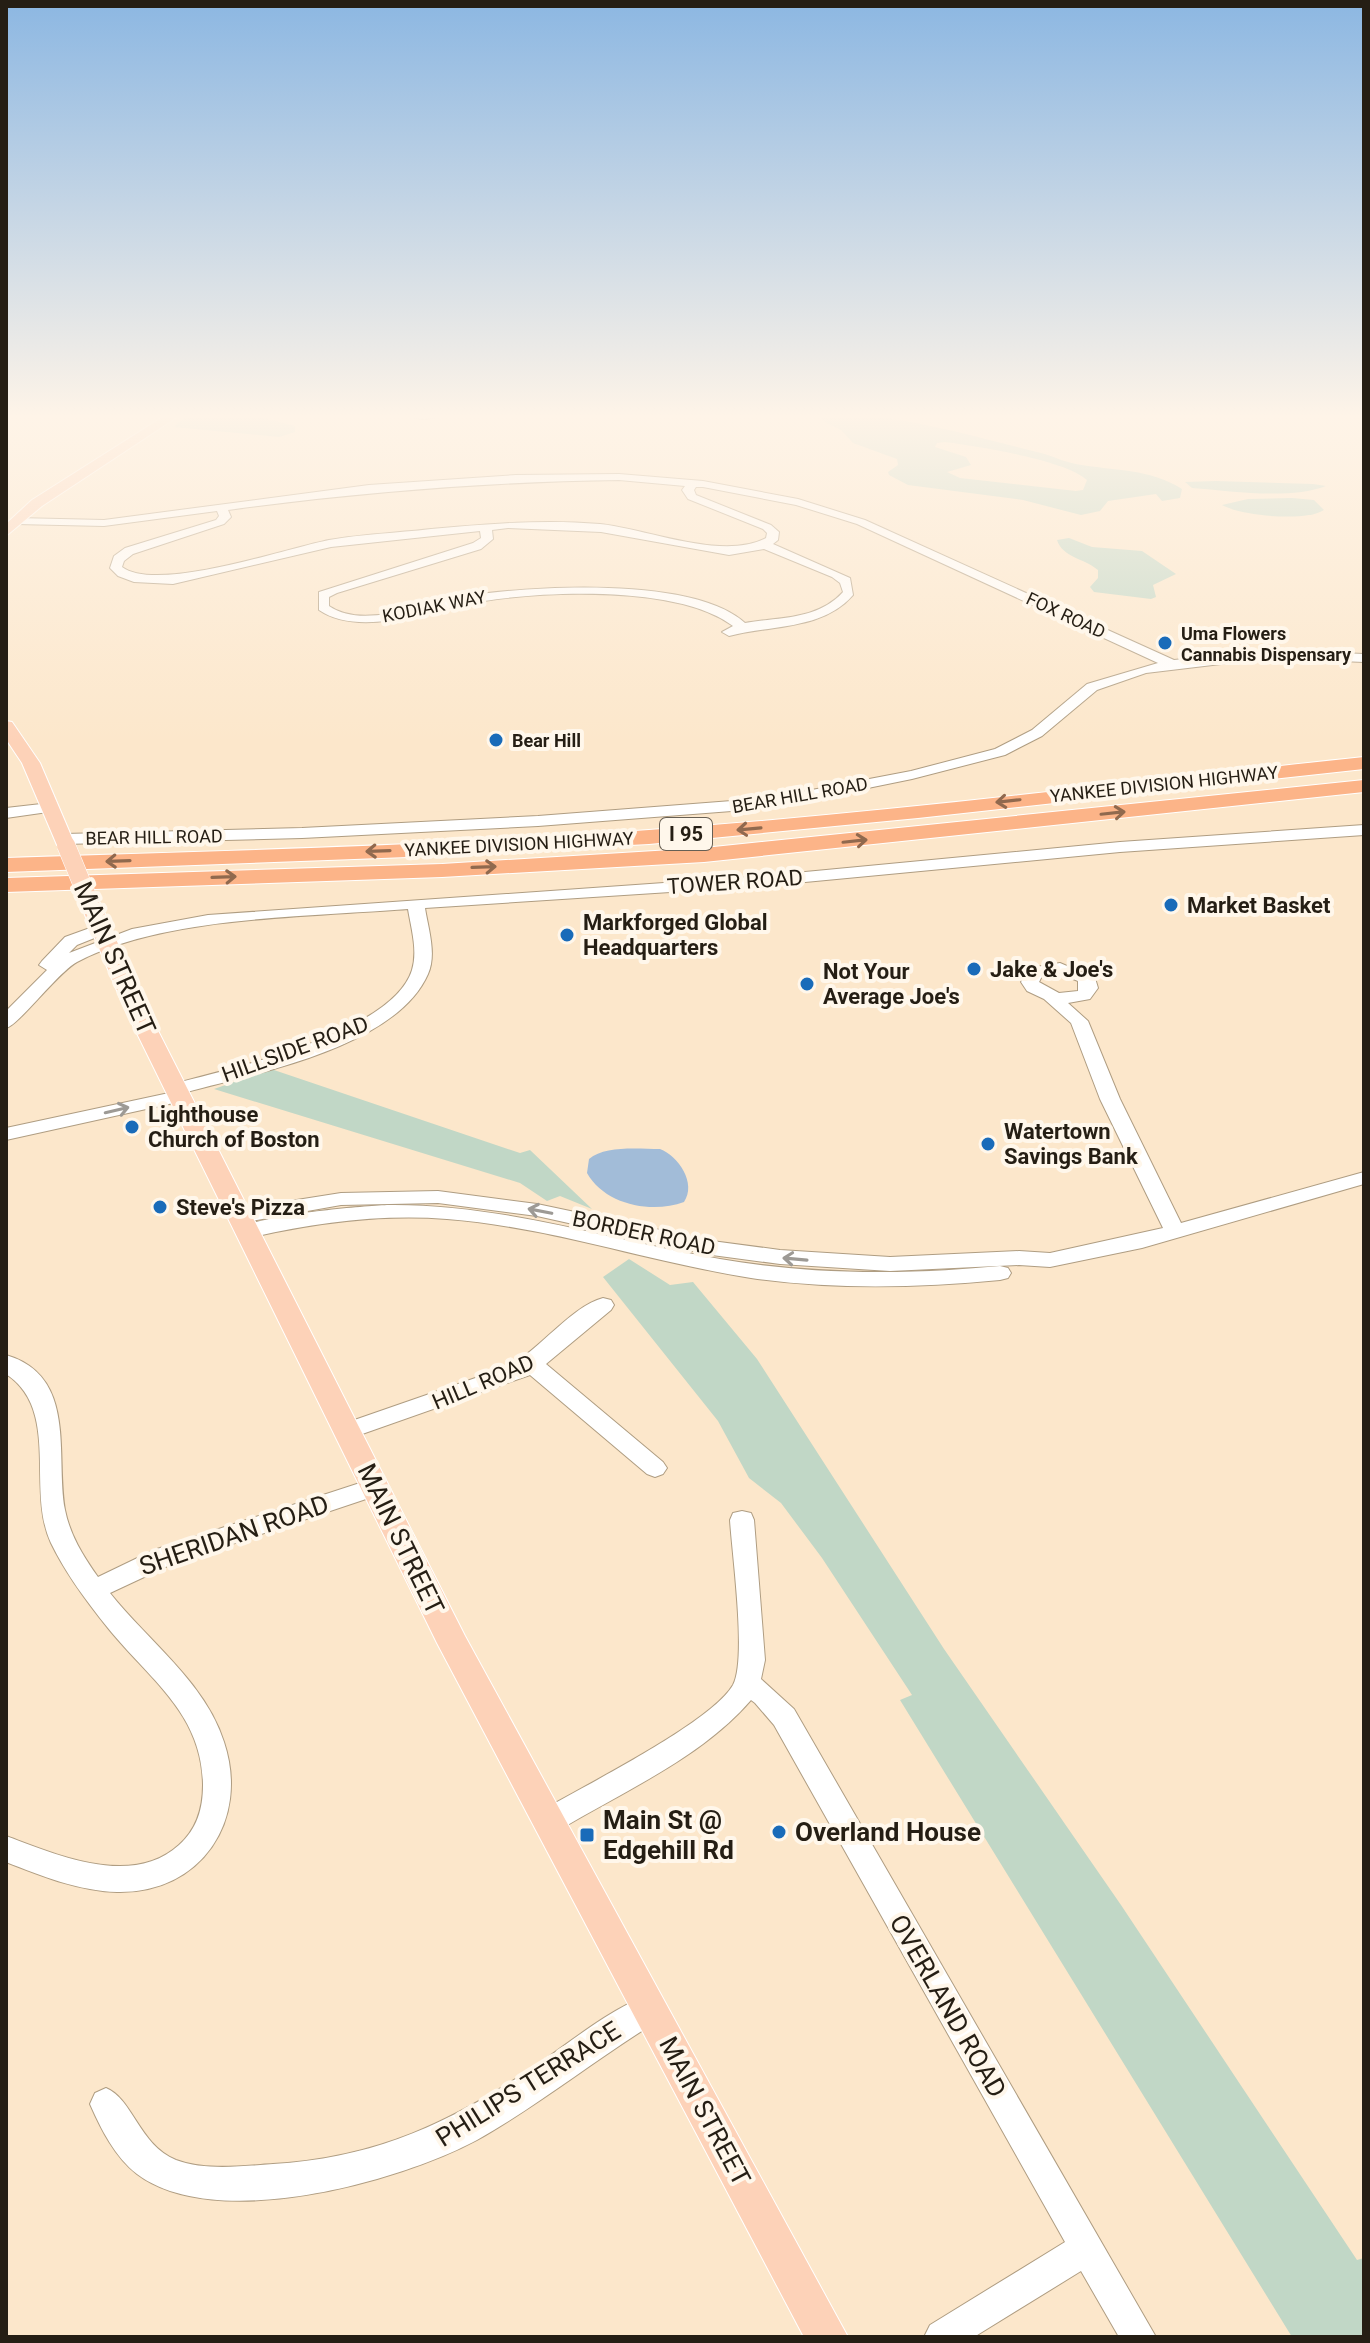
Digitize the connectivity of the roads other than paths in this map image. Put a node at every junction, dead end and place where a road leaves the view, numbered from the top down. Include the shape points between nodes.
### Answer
1 (213, 524) edge
2 (759, 524) edge
3 (866, 524) edge
4 (485, 526) junction
5 (764, 545) junction
6 (1364, 658) edge
7 (1172, 664) junction
8 (6, 726) edge
9 (1364, 763) edge
10 (1364, 786) edge
11 (50, 808) junction
12 (6, 813) edge
13 (1364, 830) edge
14 (65, 842) junction
15 (6, 865) edge
16 (6, 885) edge
17 (416, 905) junction
18 (105, 938) junction
19 (6, 992) edge
20 (29, 995) junction
21 (1084, 995) junction
22 (1051, 997) junction
23 (1079, 1021) junction
24 (6, 1023) edge
25 (178, 1092) junction
26 (6, 1134) edge
27 (1364, 1178) edge
28 (244, 1224) junction
29 (1176, 1232) junction
30 (603, 1305) dead end
31 (6, 1363) edge
32 (532, 1364) junction
33 (348, 1431) junction
34 (655, 1468) dead end
35 (375, 1487) junction
36 (742, 1520) dead end
37 (95, 1589) junction
38 (748, 1684) junction
39 (549, 1821) junction
40 (6, 1849) edge
41 (650, 2009) junction
42 (106, 2104) dead end
43 (1087, 2248) junction
44 (827, 2337) edge
45 (942, 2337) edge
46 (1138, 2337) edge

1 - 4 street via 129,551 116,568 138,579 173,580 312,546
2 - 5 street via 774,537
3 - 7 street, FOX ROAD
4 - 5 street via 587,526 722,550
4 - 5 street, KODIAK WAY via 488,536 482,544 333,590 323,595 323,607 344,617 370,618 505,593 601,590 688,603 723,614 734,629 800,619 835,605 849,592 846,581 836,574
6 - 7 street, BEAR HILL ROAD via 1288,654
7 - 14 street, BEAR HILL ROAD via 1096,685 1034,735 1000,752 770,803 538,821
8 - 11 main road, MAIN STREET via 31,763
9 -> 15 highway, YANKEE DIVISION HIGHWAY / I 95 via 621,839
16 -> 10 highway, YANKEE DIVISION HIGHWAY / I 95 via 702,855
11 - 12 street
11 - 14 main road, MAIN STREET
13 - 17 street, TOWER ROAD
14 - 18 main road, MAIN STREET, bridge
17 - 18 street, TOWER ROAD via 208,920
17 - 25 street, HILLSIDE ROAD via 421,969 407,995 384,1015 332,1041
18 - 20 street, TOWER ROAD via 69,959
18 - 25 main road, MAIN STREET
19 - 20 street
20 - 24 street, TOWER ROAD
21 - 22 street
21 - 22 street via 1089,988 1086,978 1072,970 1036,972 1030,982
21 - 23 street
22 - 23 street
23 - 29 street via 1110,1099
26 -> 25 street, HILLSIDE ROAD
25 - 28 main road, MAIN STREET
27 - 29 street, BORDER ROAD
28 - 29 street, BORDER ROAD via 412,1211 506,1221 686,1260 855,1279 1017,1271
28 - 33 main road, MAIN STREET
30 - 32 street, HILL ROAD
31 - 37 street via 28,1377 45,1402 54,1515 65,1544
32 - 33 street, HILL ROAD
32 - 34 street
33 - 35 main road, MAIN STREET
35 - 37 street, SHERIDAN ROAD via 163,1557
35 - 39 main road, MAIN STREET
36 - 38 street via 752,1660
37 - 40 street via 129,1635 182,1689 202,1721 217,1768 211,1822 203,1839 180,1861 134,1879 98,1877
38 - 39 street via 703,1730
38 - 43 street, OVERLAND ROAD via 784,1717
39 - 41 main road, MAIN STREET
41 - 42 street, PHILIPS TERRACE via 458,2133 405,2157 329,2176 226,2183 163,2172 135,2153
41 - 44 main road, MAIN STREET
43 - 45 street
43 - 46 street, OVERLAND ROAD

